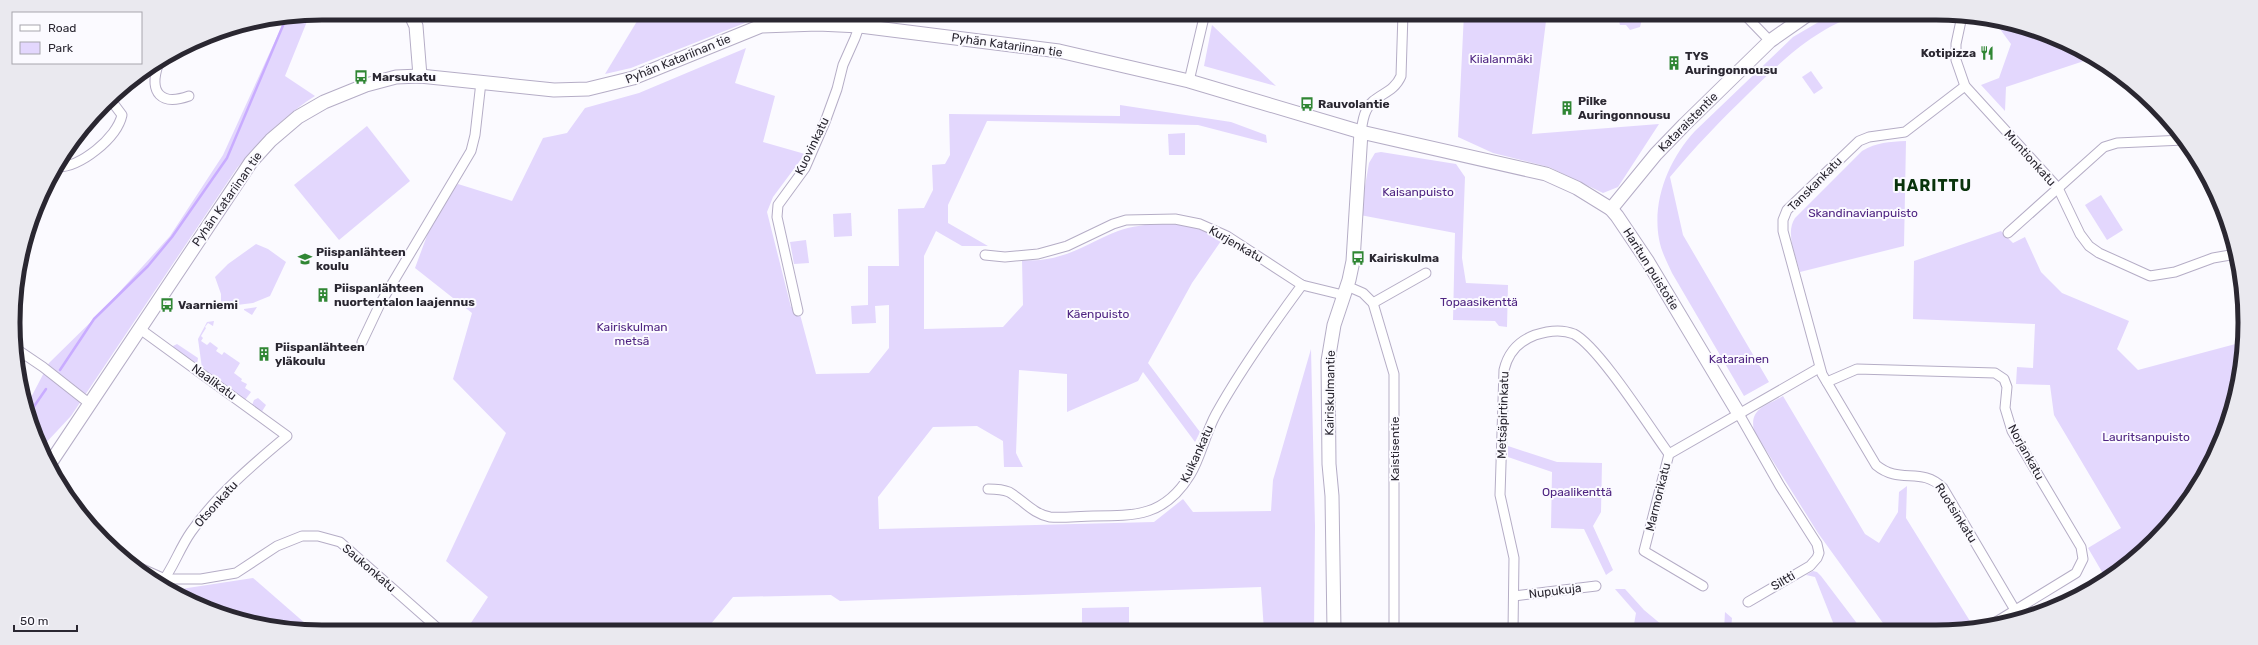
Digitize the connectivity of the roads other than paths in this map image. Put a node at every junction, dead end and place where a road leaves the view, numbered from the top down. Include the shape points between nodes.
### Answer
1 (413, 20) edge
2 (862, 20) edge
3 (1203, 20) edge
4 (1403, 20) edge
5 (1750, 20) edge
6 (1800, 20) edge
7 (1961, 22) edge
8 (860, 26) junction
9 (1770, 41) junction
10 (157, 69) edge
11 (420, 76) junction
12 (1189, 81) junction
13 (481, 82) junction
14 (1966, 86) junction
15 (189, 96) dead end
16 (114, 104) edge
17 (1361, 132) junction
18 (2177, 140) edge
19 (64, 166) edge
20 (2058, 188) junction
21 (1611, 209) junction
22 (2008, 233) dead end
23 (985, 255) dead end
24 (2230, 255) edge
25 (1426, 273) dead end
26 (1302, 285) junction
27 (1345, 291) junction
28 (1373, 302) junction
29 (798, 311) dead end
30 (140, 329) junction
31 (362, 342) dead end
32 (22, 353) edge
33 (1820, 371) junction
34 (1827, 382) junction
35 (90, 404) junction
36 (1739, 414) junction
37 (287, 436) joint
38 (1669, 454) junction
39 (53, 459) edge
40 (1329, 464) junction
41 (988, 489) dead end
42 (1817, 558) joint
43 (164, 580) edge
44 (167, 582) edge
45 (1596, 586) dead end
46 (1703, 586) dead end
47 (1514, 596) junction
48 (1748, 602) dead end
49 (2015, 610) junction
50 (2004, 617) edge
51 (434, 625) edge
52 (1326, 625) edge
53 (1334, 625) edge
54 (1394, 625) edge
55 (1513, 625) edge

1 - 11 street via 416,26
2 - 8 street, Kuovinkatu
3 - 12 street
4 - 17 street via 1401,76 1398,85 1370,105
5 - 9 street
6 - 9 street, Kataraistentie
7 - 14 street, Muntionkatu via 1956,60
8 - 12 street, Pyhän Katariinan tie via 1059,51
8 - 13 street, Pyhän Katariinan tie via 761,26 633,78 588,89 554,90
8 - 29 street, Kuovinkatu via 843,65 825,122 805,168 778,205 778,224
9 - 21 street, Kataraistentie via 1656,154
10 - 15 street via 154,82 155,90 160,96 175,100
11 - 13 street, Pyhän Katariinan tie
11 - 30 street, Pyhän Katariinan tie via 396,77 352,89 298,117 271,140 251,162 223,201
12 - 17 street, Pyhän Katariinan tie
13 - 31 street via 471,151 380,304
14 - 20 street, Muntionkatu
14 - 33 street, Tanskankatu via 1905,132 1869,137 1859,141 1787,210 1783,220 1783,231
16 - 19 street via 122,115 120,124 110,137 89,155
17 - 21 street, Haritun puistotie via 1546,174 1577,188
17 - 27 street, Kairiskulmantie via 1353,261
18 - 20 street via 2110,144 2097,152
20 - 22 street
20 - 24 street, Muntionkatu via 2080,234 2089,246 2136,271 2150,276 2162,275
21 - 36 street, Haritun puistotie via 1648,262
23 - 26 street, Kurjenkatu via 1005,257 1038,254 1067,246 1126,220 1175,219 1200,224 1227,236
25 - 28 street
26 - 27 street, Kurjenkatu
26 - 41 street, Kuikankatu via 1244,367 1215,416 1191,474 1176,495 1166,502 1152,511 1127,516 1050,517 1030,508 1002,489
27 - 28 street via 1364,292
27 - 40 street, Kairiskulmantie via 1334,325 1328,361
28 - 54 street, Kaistisentie via 1395,380
30 - 35 street, Pyhän Katariinan tie
30 - 37 street, Naalikatu
32 - 35 street
33 - 34 street, Ruotsinkatu
33 - 36 street
34 - 49 street, Ruotsinkatu via 1876,465 1884,473 1893,476 1922,476 1935,480 1943,488
34 - 49 street, Norjankatu via 1857,369 1995,373 2004,379 2007,387 2005,408 2012,431 2081,547 2083,559 2076,573
35 - 39 street, Pyhän Katariinan tie
36 - 38 street, Marmorikatu
36 - 42 street, Haritun puistotie via 1780,486 1815,539 1818,548
37 - 43 street, Otsonkatu via 254,463 222,495 191,532
38 - 46 street, Marmorikatu via 1644,551
38 - 47 street, Metsäpirtinkatu via 1602,361 1581,338 1569,332 1549,331 1529,337 1517,346 1508,357 1504,370 1500,495 1514,558
40 - 52 street, Kairiskulmantie via 1325,524
40 - 53 street, Kairiskulmantie via 1332,496
42 - 48 street, Siltti via 1810,566
44 - 51 street, Saukonkatu via 201,579 236,572 277,546 302,536 318,536 340,542
45 - 47 street, Nupukuja
47 - 55 street, Metsäpirtinkatu
49 - 50 street, Norjankatu

